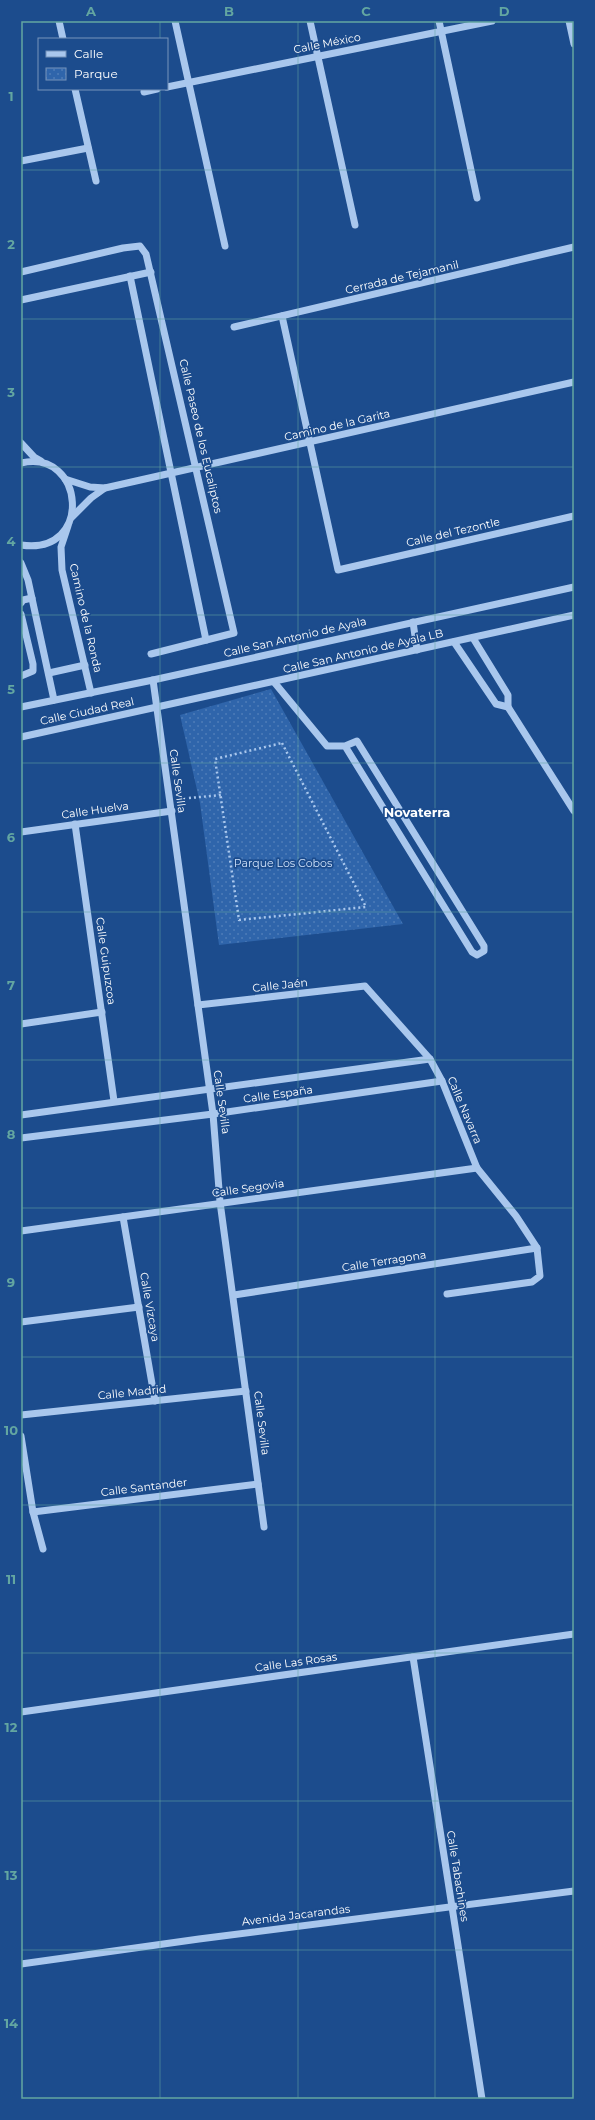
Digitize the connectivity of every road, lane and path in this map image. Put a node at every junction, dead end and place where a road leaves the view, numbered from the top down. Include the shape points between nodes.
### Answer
1 (59, 21) edge
2 (175, 21) edge
3 (310, 21) edge
4 (439, 21) edge
5 (492, 21) edge
6 (569, 21) edge
7 (441, 31) junction
8 (63, 38) edge
9 (574, 44) edge
10 (318, 56) junction
11 (189, 83) junction
12 (168, 87) edge
13 (75, 90) edge
14 (153, 90) edge
15 (144, 92) dead end
16 (88, 148) junction
17 (21, 161) edge
18 (96, 181) dead end
19 (477, 198) dead end
20 (355, 225) dead end
21 (225, 246) dead end
22 (574, 247) edge
23 (21, 272) edge
24 (151, 272) junction
25 (130, 276) junction
26 (21, 300) edge
27 (282, 316) junction
28 (234, 327) dead end
29 (574, 382) edge
30 (310, 442) junction
31 (21, 443) edge
32 (21, 463) edge
33 (46, 465) junction
34 (197, 467) junction
35 (171, 473) junction
36 (65, 479) junction
37 (105, 488) junction
38 (574, 516) edge
39 (72, 517) junction
40 (68, 526) junction
41 (21, 545) edge
42 (21, 563) edge
43 (574, 587) edge
44 (32, 598) junction
45 (21, 603) edge
46 (21, 614) edge
47 (574, 615) edge
48 (413, 622) junction
49 (473, 638) junction
50 (206, 640) junction
51 (454, 642) junction
52 (417, 650) junction
53 (151, 654) dead end
54 (85, 665) junction
55 (49, 673) junction
56 (21, 676) edge
57 (153, 680) junction
58 (274, 682) junction
59 (91, 693) junction
60 (54, 700) junction
61 (21, 707) edge
62 (157, 707) junction
63 (508, 707) junction
64 (21, 737) edge
65 (345, 746) junction
66 (221, 795) junction
67 (171, 800) junction
68 (396, 805) junction
69 (172, 810) junction
70 (384, 811) junction
71 (574, 811) edge
72 (75, 824) junction
73 (21, 832) edge
74 (432, 862) junction
75 (421, 870) junction
76 (365, 986) joint
77 (198, 1005) junction
78 (102, 1012) junction
79 (21, 1024) edge
80 (430, 1059) junction
81 (442, 1081) junction
82 (209, 1091) junction
83 (114, 1101) junction
84 (213, 1114) junction
85 (21, 1116) edge
86 (21, 1138) edge
87 (477, 1168) junction
88 (220, 1202) junction
89 (122, 1217) junction
90 (21, 1231) edge
91 (537, 1248) junction
92 (447, 1294) dead end
93 (234, 1295) junction
94 (139, 1307) junction
95 (21, 1322) edge
96 (246, 1391) junction
97 (155, 1401) junction
98 (21, 1415) edge
99 (21, 1436) edge
100 (258, 1484) junction
101 (33, 1512) junction
102 (264, 1527) dead end
103 (43, 1549) dead end
104 (574, 1634) edge
105 (413, 1657) junction
106 (21, 1712) edge
107 (574, 1891) edge
108 (452, 1906) junction
109 (21, 1964) edge
110 (482, 2099) edge

1 - 8 street
2 - 11 street
3 - 10 street
4 - 7 street
5 - 7 street, Calle México
6 - 9 street
7 - 10 street, Calle México
7 - 19 street
10 - 11 street, Calle México
10 - 20 street
11 - 12 street, Calle México
11 - 21 street
13 - 16 street
14 - 15 street
16 - 17 street
16 - 18 street
22 - 27 street, Cerrada de Tejamanil
23 - 24 street, Calle Paseo de los Eucaliptos via 140,246 146,254
24 - 25 street
24 - 34 street, Calle Paseo de los Eucaliptos
25 - 26 street
25 - 35 street
27 - 28 street, Cerrada de Tejamanil
27 - 30 street
29 - 30 street, Camino de la Garita
30 - 34 street, Camino de la Garita
30 - 38 street, Calle del Tezontle via 338,570
31 - 33 street, Camino de la Ronda
32 - 33 street, Camino de la Ronda via 35,462
33 - 36 street, Camino de la Ronda via 57,470
34 - 35 street, Camino de la Garita
34 - 50 street, Calle Paseo de los Eucaliptos via 234,633
35 - 37 street, Camino de la Garita
35 - 50 street
36 - 37 street, Camino de la Garita via 90,487
36 - 39 street, Camino de la Ronda via 74,504
37 - 39 street, Camino de la Garita
39 - 40 street, Camino de la Ronda
40 - 41 street, Camino de la Ronda via 58,537 46,544
40 - 54 street, Camino de la Ronda via 61,547 62,570
42 - 44 street
43 - 48 street, Calle San Antonio de Ayala
44 - 45 street
44 - 55 street
46 - 56 street via 33,664 32,671
47 - 49 street, Calle San Antonio de Ayala LB
48 - 52 street
48 - 57 street, Calle San Antonio de Ayala
49 - 51 street, Calle San Antonio de Ayala LB
49 - 63 street via 508,695
50 - 53 street
51 - 52 street, Calle San Antonio de Ayala LB
51 - 63 street via 496,704
52 - 58 street, Calle San Antonio de Ayala LB
54 - 55 street
54 - 59 street, Camino de la Ronda
55 - 60 street
57 - 59 street, Calle San Antonio de Ayala
57 - 62 street, Calle Sevilla
58 - 62 street, Calle San Antonio de Ayala LB
58 - 65 street via 327,746
59 - 60 street, Calle San Antonio de Ayala
60 - 61 street, Calle San Antonio de Ayala
62 - 64 street, Calle Ciudad Real
62 - 67 street, Calle Sevilla
63 - 71 street
65 - 68 street via 357,741
65 - 70 street
66 - 66 path via 239,920 366,907 282,744 215,760
66 - 67 path
67 - 69 street, Calle Sevilla
68 - 70 street
68 - 74 street
69 - 72 street, Calle Huelva
69 - 77 street, Calle Sevilla
70 - 75 street
72 - 73 street, Calle Huelva
72 - 78 street, Calle Guipuzcoa
74 - 75 street
74 - 75 street via 484,946 484,951 477,954 472,952
76 - 77 street, Calle Jaén
76 - 80 street, Calle Navarra
77 - 82 street, Calle Sevilla
78 - 79 street
78 - 83 street, Calle Guipuzcoa
80 - 81 street, Calle Navarra
80 - 82 street, Calle España
81 - 84 street, Calle España
81 - 87 street, Calle Navarra
82 - 83 street, Calle España
82 - 84 street, Calle Sevilla
83 - 85 street, Calle España
84 - 86 street, Calle España
84 - 88 street, Calle Sevilla
87 - 88 street, Calle Segovia
87 - 91 street, Calle Navarra via 516,1216
88 - 89 street, Calle Segovia
88 - 93 street, Calle Sevilla
89 - 90 street, Calle Segovia
89 - 94 street, Calle Vizcaya
91 - 92 street via 540,1276 532,1282
91 - 93 street, Calle Terragona
93 - 96 street, Calle Sevilla
94 - 95 street
94 - 97 street, Calle Vizcaya
96 - 97 street, Calle Madrid
96 - 100 street, Calle Sevilla
97 - 98 street, Calle Madrid
99 - 101 street
100 - 101 street, Calle Santander
100 - 102 street, Calle Sevilla
101 - 103 street
104 - 105 street, Calle Las Rosas
105 - 106 street, Calle Las Rosas
105 - 108 street, Calle Tabachines
107 - 108 street, Avenida Jacarandas
108 - 109 street, Avenida Jacarandas
108 - 110 street, Calle Tabachines

